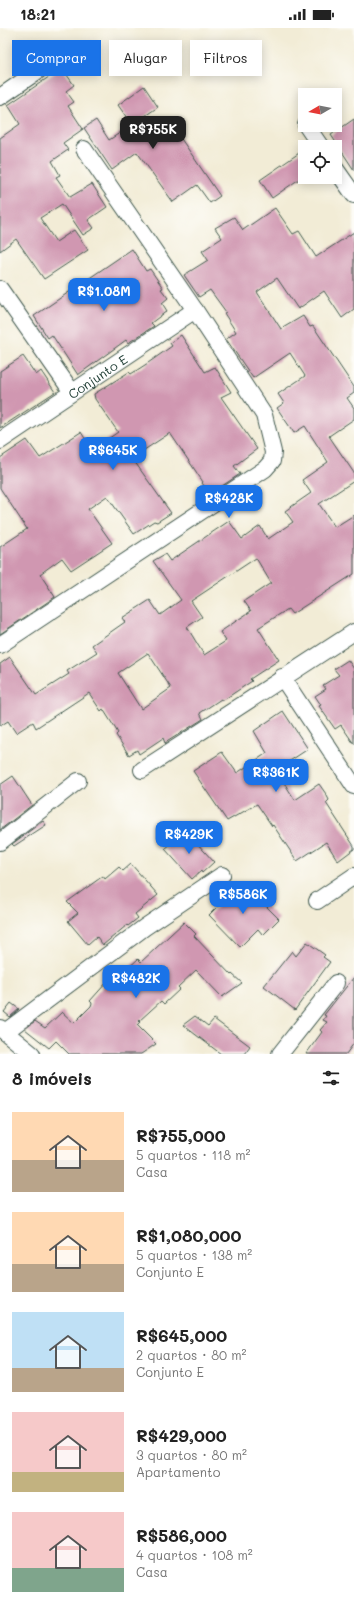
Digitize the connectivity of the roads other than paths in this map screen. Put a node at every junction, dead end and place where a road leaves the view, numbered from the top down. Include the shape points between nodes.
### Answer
1 (30, 76) edge
2 (0, 97) edge
3 (84, 149) dead end
4 (342, 178) edge
5 (354, 195) edge
6 (0, 289) edge
7 (195, 310) junction
8 (72, 392) junction
9 (0, 441) edge
10 (354, 632) edge
11 (0, 645) edge
12 (282, 677) junction
13 (142, 770) dead end
14 (78, 782) dead end
15 (354, 786) edge
16 (0, 842) edge
17 (222, 875) dead end
18 (354, 876) edge
19 (317, 901) dead end
20 (336, 983) dead end
21 (2, 1030) edge
22 (32, 1054) edge
23 (280, 1054) edge

1 - 2 street
3 - 7 street
4 - 5 street
6 - 8 street
7 - 8 street, Conjunto E
7 - 11 street via 264,415 274,452 272,461 265,469
8 - 9 street, Conjunto E
10 - 12 street
12 - 13 street
12 - 15 street
14 - 16 street
17 - 21 street
18 - 19 street
20 - 23 street
21 - 22 street

